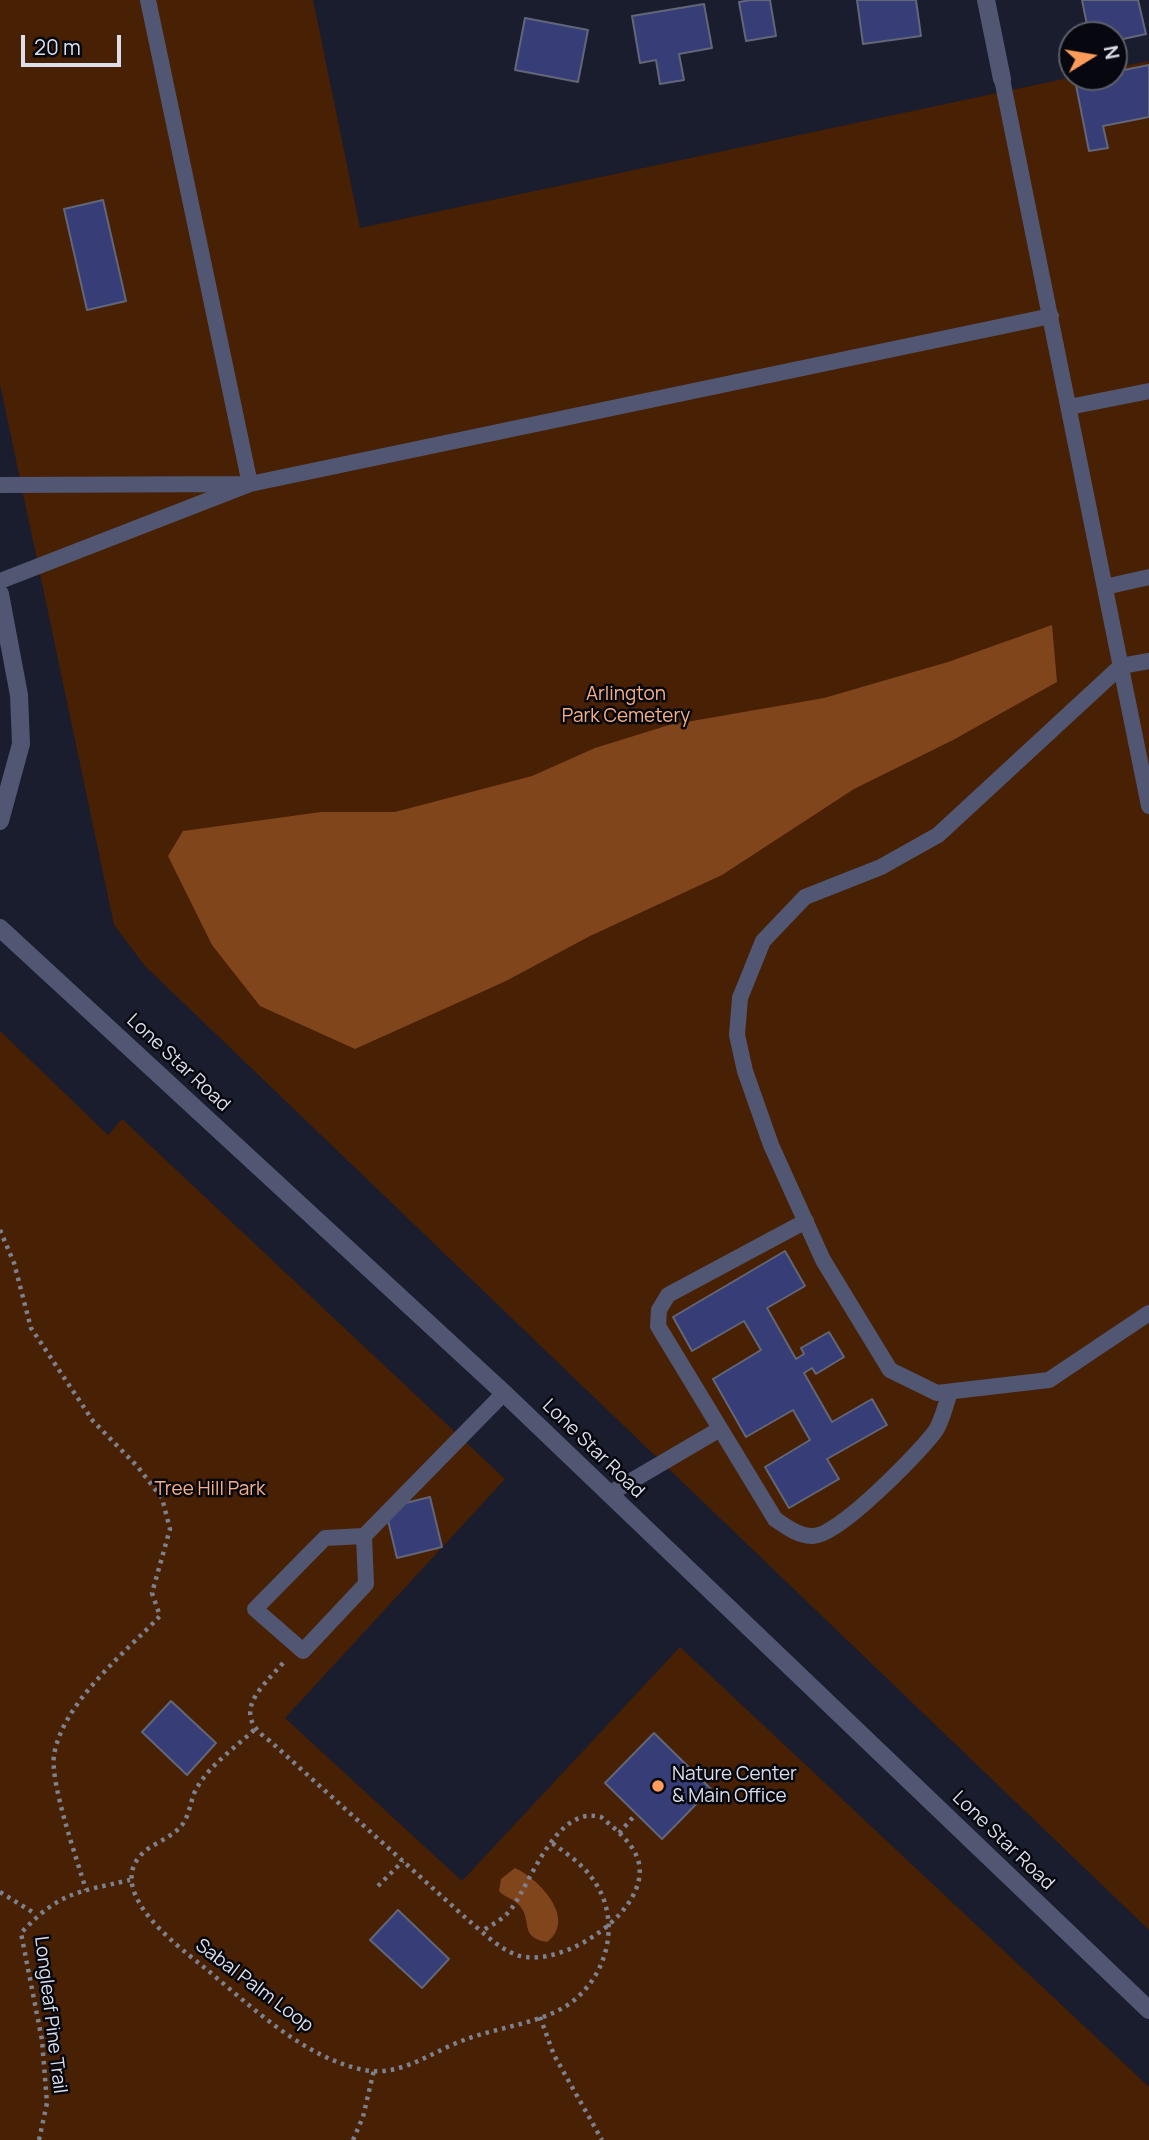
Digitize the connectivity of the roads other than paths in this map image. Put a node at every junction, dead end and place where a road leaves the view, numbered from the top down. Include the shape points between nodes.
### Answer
1 (148, 0) edge
2 (986, 0) edge
3 (1002, 79) joint
4 (1051, 317) junction
5 (1149, 391) edge
6 (1069, 407) junction
7 (250, 484) junction
8 (0, 485) edge
9 (1149, 578) edge
10 (0, 580) edge
11 (1105, 587) junction
12 (0, 594) edge
13 (1149, 661) edge
14 (1121, 666) junction
15 (1149, 806) edge
16 (0, 821) edge
17 (0, 928) edge
18 (806, 1221) junction
19 (1149, 1313) edge
20 (504, 1393) junction
21 (950, 1393) junction
22 (720, 1429) junction
23 (609, 1493) junction
24 (364, 1536) junction
25 (1149, 2010) edge

1 - 7 lane
2 - 3 street
3 - 4 lane
4 - 6 lane
4 - 7 lane
5 - 6 lane
6 - 11 lane
7 - 8 lane
7 - 10 lane
9 - 11 lane
11 - 14 lane
12 - 16 street via 19,695 21,744
13 - 14 lane
14 - 15 lane
14 - 18 lane via 938,835 881,867 805,897 763,940 740,998 737,1035 771,1145
17 - 20 street, Lone Star Road
18 - 21 lane via 823,1260 890,1370 937,1393
18 - 22 lane via 668,1296 659,1310 657,1326
19 - 21 lane via 1049,1380
20 - 23 street, Lone Star Road
20 - 24 lane
21 - 22 lane via 935,1431 852,1515 830,1533 814,1536 798,1534 775,1518
22 - 23 lane
23 - 25 street, Lone Star Road
24 - 24 lane via 325,1538 255,1609 303,1651 366,1584

